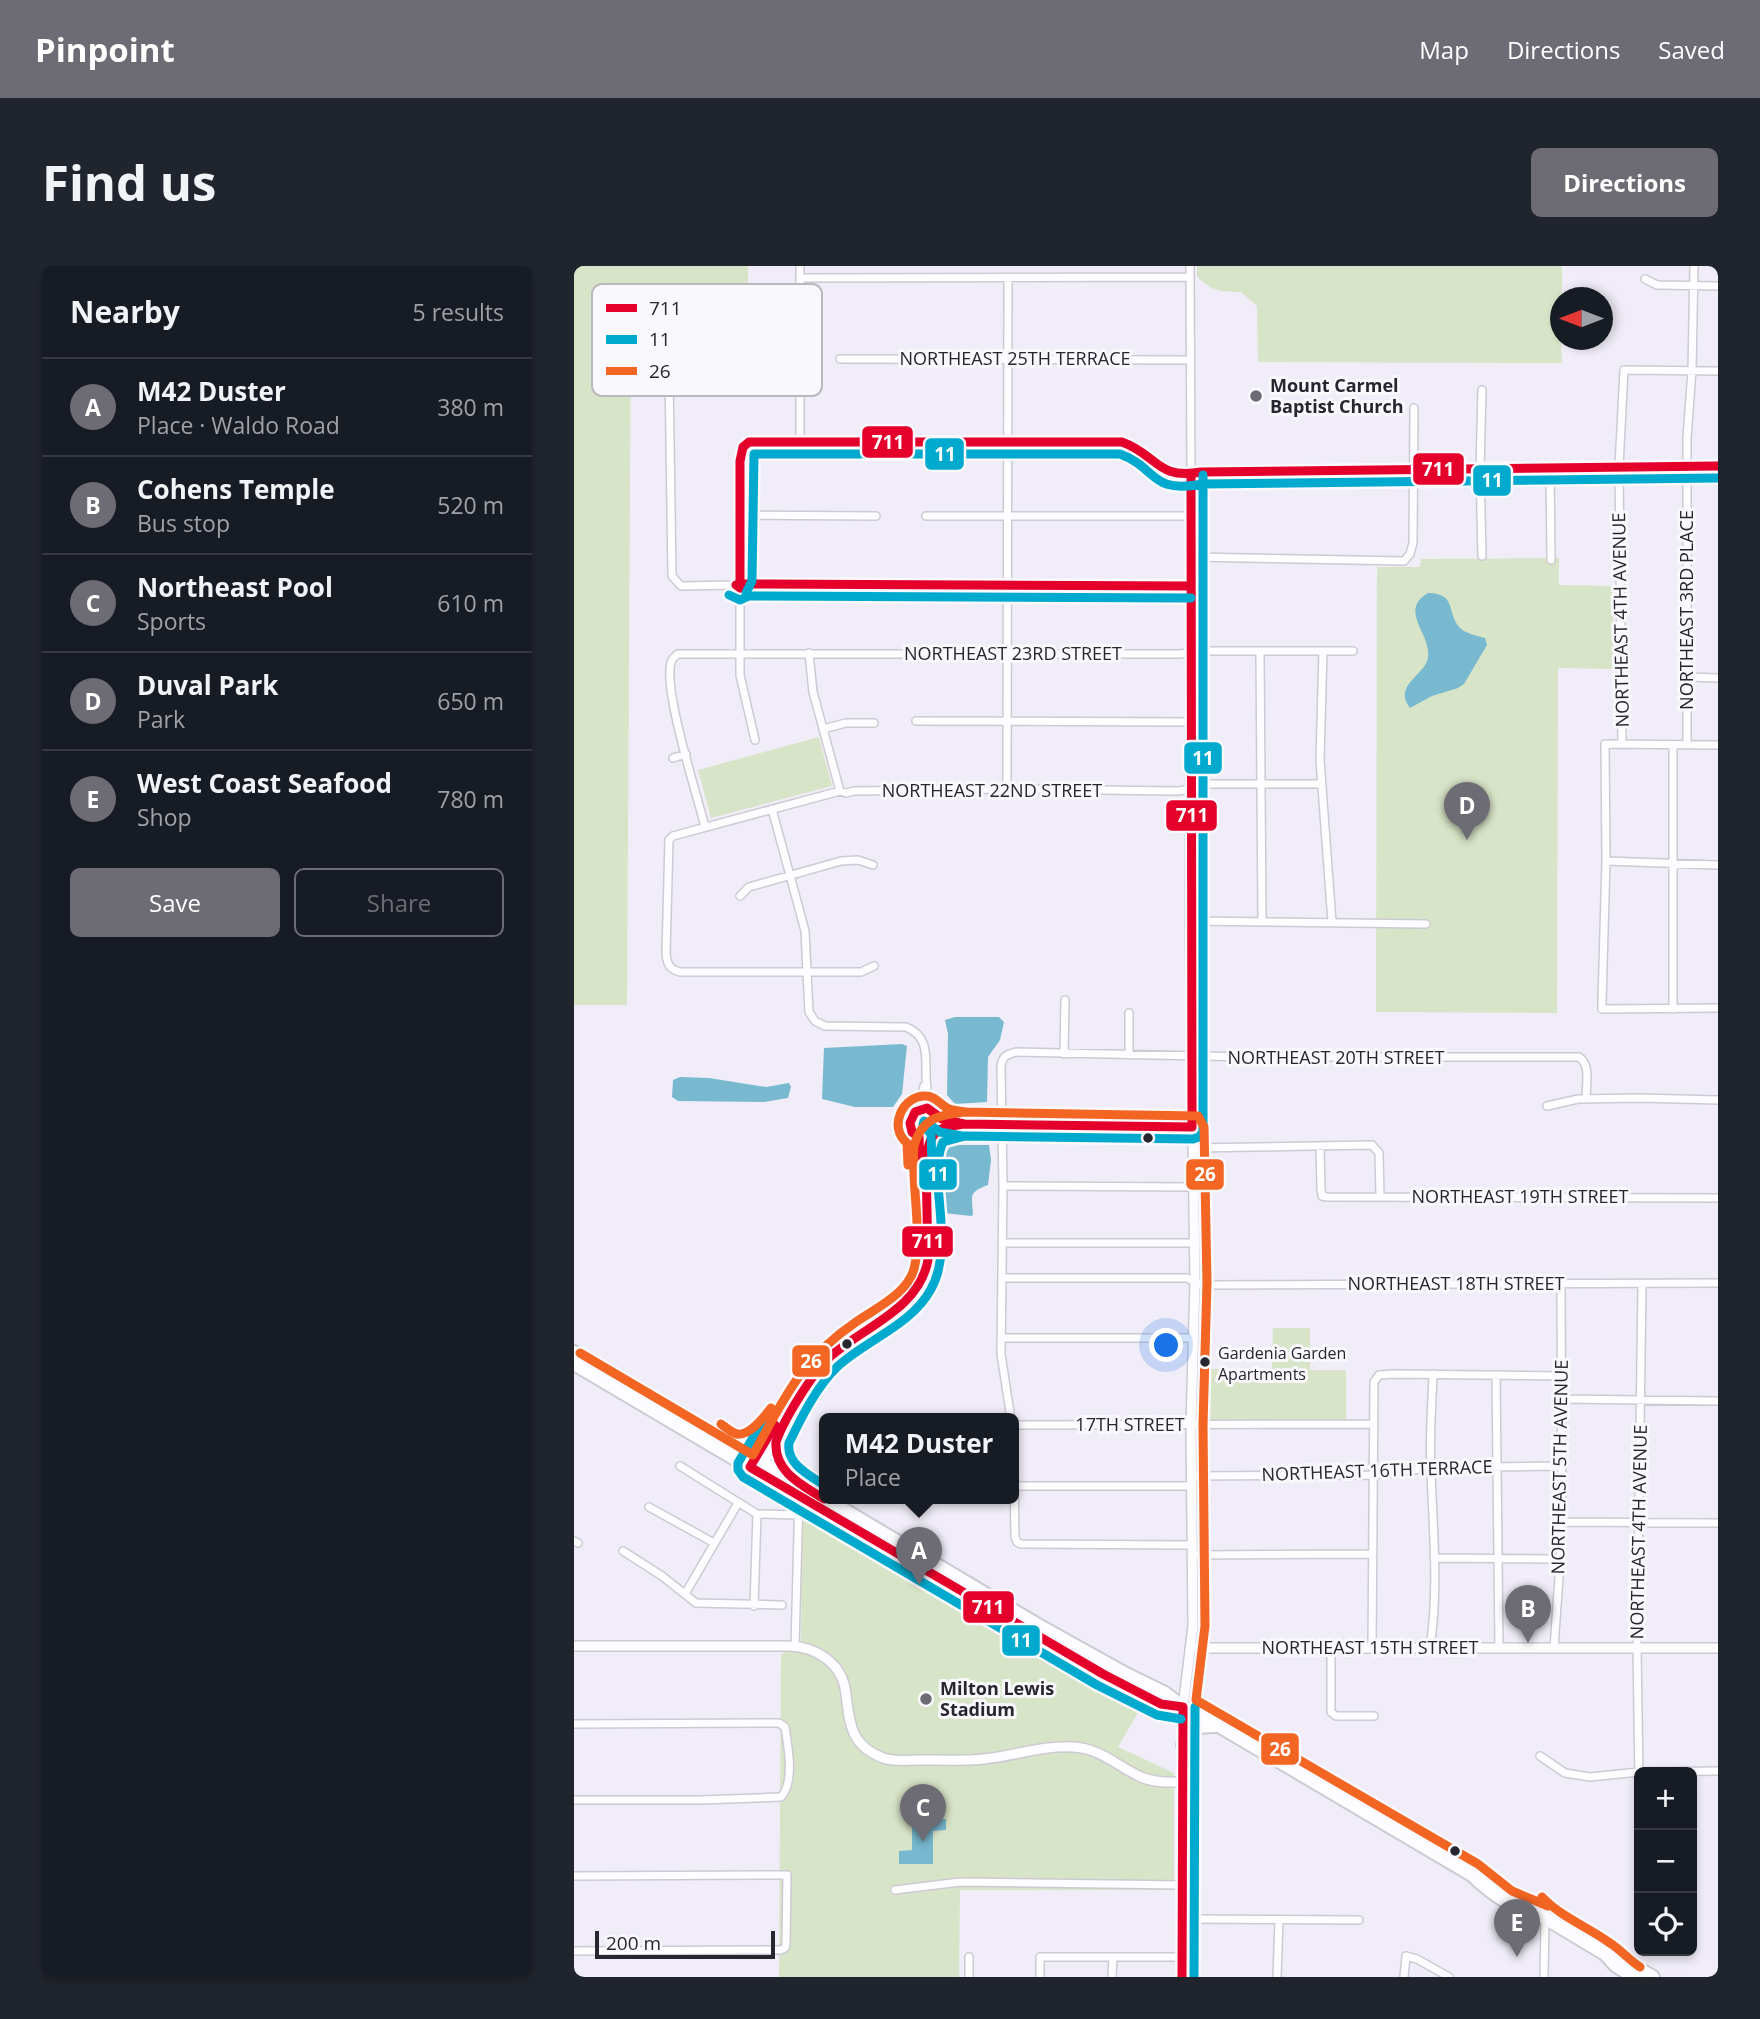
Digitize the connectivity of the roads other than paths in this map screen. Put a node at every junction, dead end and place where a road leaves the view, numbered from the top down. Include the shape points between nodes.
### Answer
1 (800, 266) edge
2 (1190, 266) edge
3 (1694, 266) edge
4 (1190, 277) junction
5 (800, 278) junction
6 (1008, 279) junction
7 (1645, 279) dead end
8 (800, 284) edge
9 (1693, 286) junction
10 (1718, 286) edge
11 (840, 359) dead end
12 (1007, 359) junction
13 (1191, 360) junction
14 (1692, 370) junction
15 (1718, 371) edge
16 (1482, 390) dead end
17 (669, 396) edge
18 (800, 396) edge
19 (1414, 408) dead end
20 (800, 440) junction
21 (1006, 441) junction
22 (1687, 466) junction
23 (1718, 466) edge
24 (1619, 467) junction
25 (1550, 468) junction
26 (1480, 469) junction
27 (1413, 470) junction
28 (1191, 475) junction
29 (741, 515) junction
30 (876, 516) dead end
31 (926, 516) dead end
32 (1191, 516) junction
33 (1006, 517) junction
34 (1482, 556) dead end
35 (1192, 557) junction
36 (1551, 560) dead end
37 (740, 584) junction
38 (1006, 584) junction
39 (1191, 586) junction
40 (739, 638) junction
41 (1323, 651) junction
42 (1353, 651) dead end
43 (1260, 652) junction
44 (732, 653) junction
45 (742, 653) junction
46 (808, 653) junction
47 (1191, 653) junction
48 (1006, 654) junction
49 (1688, 677) junction
50 (1718, 678) edge
51 (1006, 720) junction
52 (916, 721) dead end
53 (1191, 722) junction
54 (874, 723) dead end
55 (823, 729) junction
56 (755, 740) dead end
57 (1622, 744) junction
58 (1673, 745) junction
59 (1687, 745) junction
60 (1718, 745) edge
61 (686, 754) junction
62 (673, 758) dead end
63 (1321, 784) junction
64 (1260, 785) junction
65 (1007, 789) junction
66 (1191, 789) junction
67 (840, 791) junction
68 (772, 809) junction
69 (705, 827) junction
70 (1606, 861) junction
71 (1674, 863) junction
72 (873, 865) dead end
73 (1718, 865) edge
74 (789, 875) junction
75 (740, 896) dead end
76 (1190, 921) junction
77 (1262, 921) junction
78 (1332, 922) junction
79 (1426, 924) dead end
80 (874, 966) dead end
81 (808, 972) junction
82 (1065, 1000) dead end
83 (1718, 1008) edge
84 (1673, 1009) junction
85 (1129, 1013) dead end
86 (1064, 1054) junction
87 (1129, 1055) junction
88 (1192, 1056) junction
89 (926, 1078) junction
90 (1586, 1099) junction
91 (1718, 1100) edge
92 (1547, 1106) dead end
93 (929, 1108) junction
94 (919, 1109) junction
95 (939, 1123) junction
96 (1002, 1124) junction
97 (1192, 1127) junction
98 (919, 1137) junction
99 (930, 1137) junction
100 (1320, 1146) junction
101 (1193, 1148) junction
102 (1003, 1186) junction
103 (1193, 1187) junction
104 (1380, 1197) junction
105 (1718, 1198) edge
106 (1002, 1243) junction
107 (1194, 1244) junction
108 (1002, 1278) junction
109 (1195, 1282) junction
110 (1718, 1283) edge
111 (1642, 1284) junction
112 (1561, 1285) junction
113 (863, 1326) junction
114 (1000, 1338) junction
115 (1194, 1338) junction
116 (574, 1352) edge
117 (574, 1364) edge
118 (1433, 1374) junction
119 (1496, 1375) junction
120 (1562, 1376) junction
121 (1562, 1399) junction
122 (1641, 1400) junction
123 (1718, 1401) edge
124 (1010, 1413) edge
125 (779, 1418) junction
126 (1373, 1424) junction
127 (1019, 1425) edge
128 (1191, 1425) junction
129 (776, 1441) junction
130 (734, 1446) junction
131 (757, 1465) junction
132 (680, 1466) dead end
133 (1562, 1466) junction
134 (1497, 1467) junction
135 (1430, 1468) junction
136 (1373, 1475) junction
137 (793, 1480) junction
138 (1192, 1481) junction
139 (1019, 1486) edge
140 (819, 1495) edge
141 (799, 1496) junction
142 (738, 1503) junction
143 (833, 1504) edge
144 (1015, 1504) edge
145 (649, 1507) dead end
146 (757, 1514) junction
147 (799, 1515) junction
148 (1562, 1522) junction
149 (1639, 1522) junction
150 (1718, 1523) edge
151 (714, 1543) junction
152 (1192, 1545) junction
153 (623, 1551) dead end
154 (1372, 1554) junction
155 (1192, 1555) junction
156 (1434, 1558) junction
157 (1499, 1558) junction
158 (1559, 1559) junction
159 (685, 1594) junction
160 (782, 1605) dead end
161 (754, 1606) junction
162 (574, 1646) edge
163 (795, 1646) junction
164 (1190, 1648) junction
165 (1331, 1648) junction
166 (1371, 1648) junction
167 (1430, 1648) junction
168 (1499, 1648) junction
169 (1554, 1648) junction
170 (1637, 1648) junction
171 (1718, 1648) edge
172 (1183, 1707) junction
173 (1374, 1716) dead end
174 (574, 1724) edge
175 (1219, 1726) junction
176 (1183, 1745) junction
177 (1540, 1756) dead end
178 (1639, 1767) edge
179 (1697, 1771) edge
180 (1718, 1771) edge
181 (1634, 1773) edge
182 (1184, 1782) junction
183 (574, 1800) edge
184 (574, 1876) edge
185 (1182, 1885) junction
186 (895, 1890) dead end
187 (1545, 1918) junction
188 (1182, 1919) junction
189 (1279, 1920) junction
190 (1359, 1920) dead end
191 (574, 1951) edge
192 (1605, 1954) junction
193 (969, 1957) dead end
194 (1113, 1957) junction
195 (1182, 1957) junction
196 (968, 1977) edge
197 (1040, 1977) edge
198 (1112, 1977) edge
199 (1182, 1977) edge
200 (1277, 1977) edge
201 (1404, 1977) edge
202 (1449, 1977) edge
203 (1544, 1977) edge
204 (1634, 1977) edge
205 (1653, 1977) edge

1 - 5 street
2 - 4 street
3 - 9 street, NORTHEAST 3RD PLACE
4 - 6 street
4 - 13 street
5 - 6 street
5 - 8 street
6 - 12 street
7 - 9 street via 1657,285
9 - 10 street
9 - 14 street, NORTHEAST 3RD PLACE
11 - 12 street, NORTHEAST 25TH TERRACE
12 - 13 street, NORTHEAST 25TH TERRACE
12 - 21 street
13 - 28 street
14 - 15 street
14 - 22 street, NORTHEAST 3RD PLACE
14 - 24 street, NORTHEAST 4TH AVENUE via 1624,370
16 - 26 street
17 - 37 street via 672,576 681,586
18 - 20 street
19 - 27 street
20 - 21 street
20 - 29 street via 745,445 740,461
21 - 28 street via 1122,442 1138,448 1165,473
21 - 33 street
22 - 23 street
22 - 24 street
22 - 49 street, NORTHEAST 3RD PLACE
24 - 25 street
24 - 57 street, NORTHEAST 4TH AVENUE
25 - 26 street
25 - 36 street
26 - 27 street
26 - 34 street
27 - 28 street
27 - 35 street via 1413,543 1404,561
28 - 32 street
29 - 30 street
29 - 37 street
31 - 33 street
32 - 33 street
32 - 35 street
33 - 38 street
35 - 39 street
37 - 38 street
37 - 40 street
38 - 39 street
38 - 48 street
39 - 47 street
40 - 44 street
40 - 45 street
41 - 42 street, NORTHEAST 23RD STREET
41 - 43 street, NORTHEAST 23RD STREET
41 - 63 street
43 - 47 street, NORTHEAST 23RD STREET
43 - 64 street
44 - 45 street, NORTHEAST 23RD STREET
44 - 61 street, NORTHEAST 23RD STREET via 674,657 670,672 673,701
45 - 46 street, NORTHEAST 23RD STREET
45 - 56 street via 741,688
46 - 48 street, NORTHEAST 23RD STREET
46 - 55 street
47 - 48 street, NORTHEAST 23RD STREET
47 - 53 street
48 - 51 street
49 - 50 street
49 - 59 street, NORTHEAST 3RD PLACE
51 - 52 street
51 - 53 street
51 - 65 street
53 - 66 street
54 - 55 street
55 - 67 street
57 - 58 street
57 - 70 street, NORTHEAST 4TH AVENUE via 1605,744
58 - 59 street
58 - 71 street
59 - 60 street
61 - 62 street
61 - 69 street
63 - 64 street, NORTHEAST 22ND STREET
63 - 78 street
64 - 66 street, NORTHEAST 22ND STREET via 1200,784
64 - 77 street
65 - 66 street, NORTHEAST 22ND STREET
65 - 67 street, NORTHEAST 22ND STREET
66 - 76 street
67 - 68 street, NORTHEAST 22ND STREET
68 - 69 street, NORTHEAST 22ND STREET
68 - 74 street
69 - 81 street, NORTHEAST 22ND STREET via 668,840 667,964 680,972
70 - 71 street
70 - 84 street, NORTHEAST 4TH AVENUE via 1602,1009
71 - 73 street
71 - 84 street
72 - 74 street via 841,861
74 - 75 street via 749,887
74 - 81 street via 805,931
76 - 77 street
76 - 88 street
77 - 78 street
78 - 79 street
80 - 81 street via 861,972
81 - 89 street via 809,1012 815,1021 825,1026 915,1031 925,1045
82 - 86 street
83 - 84 street
85 - 87 street
86 - 87 street, NORTHEAST 20TH STREET
86 - 96 street, NORTHEAST 20TH STREET via 1016,1052 1002,1059
87 - 88 street, NORTHEAST 20TH STREET
88 - 90 street, NORTHEAST 20TH STREET via 1579,1057 1586,1066
88 - 97 street
89 - 93 street
89 - 94 street
90 - 91 street
90 - 92 street
93 - 94 street
93 - 95 street
94 - 98 street via 910,1123
95 - 96 street
95 - 99 street
96 - 97 street
96 - 102 street
97 - 101 street
98 - 99 street
98 - 113 street via 917,1265 902,1292
99 - 113 street via 925,1276 907,1300
100 - 101 street
100 - 104 street via 1372,1145 1379,1153
100 - 104 street, NORTHEAST 19TH STREET via 1322,1196
101 - 103 street
102 - 103 street
102 - 106 street
103 - 107 street
104 - 105 street, NORTHEAST 19TH STREET
106 - 107 street
106 - 108 street
107 - 109 street
108 - 109 street, NORTHEAST 18TH STREET via 1187,1278
108 - 114 street
109 - 112 street, NORTHEAST 18TH STREET
109 - 115 street
110 - 111 street, NORTHEAST 18TH STREET
111 - 112 street, NORTHEAST 18TH STREET
111 - 122 street, NORTHEAST 4TH AVENUE
112 - 120 street, NORTHEAST 5TH AVENUE
113 - 125 street via 824,1347
113 - 129 street via 821,1367
114 - 115 street
114 - 124 street
115 - 128 street
116 - 130 highway
117 - 131 highway
118 - 119 street
118 - 126 street via 1379,1375 1373,1391
118 - 135 street
119 - 120 street
119 - 134 street
120 - 121 street, NORTHEAST 5TH AVENUE
121 - 122 street
121 - 133 street, NORTHEAST 5TH AVENUE
122 - 123 street
122 - 149 street, NORTHEAST 4TH AVENUE
125 - 130 highway via 756,1440
125 - 131 street
126 - 128 street, 17TH STREET
126 - 136 street
127 - 128 street, 17TH STREET
128 - 138 street
129 - 131 street
129 - 137 highway via 778,1458
130 - 131 highway
131 - 137 highway
131 - 141 highway
132 - 142 street
133 - 134 street, NORTHEAST 16TH TERRACE
133 - 148 street, NORTHEAST 5TH AVENUE
134 - 135 street, NORTHEAST 16TH TERRACE
134 - 157 street
135 - 136 street, NORTHEAST 16TH TERRACE
135 - 156 street
136 - 138 street, NORTHEAST 16TH TERRACE
136 - 154 street
137 - 140 highway
138 - 139 street, NORTHEAST 16TH TERRACE
138 - 152 street
141 - 147 street
141 - 172 highway via 1103,1674 1161,1704
142 - 146 street
142 - 151 street
143 - 172 highway
144 - 152 street via 1017,1542
145 - 151 street
146 - 147 street
146 - 161 street
147 - 163 street
148 - 149 street
148 - 158 street, NORTHEAST 5TH AVENUE
149 - 150 street
149 - 170 street, NORTHEAST 4TH AVENUE
151 - 159 street
152 - 155 street
153 - 159 street
154 - 155 street
154 - 166 street
155 - 164 street
156 - 157 street
156 - 167 street
157 - 158 street
157 - 168 street
158 - 169 street, NORTHEAST 5TH AVENUE
159 - 161 street via 707,1605
160 - 161 street
162 - 163 street
163 - 182 street via 809,1648 834,1665 845,1686 852,1732 861,1745 884,1759 984,1759 1073,1747 1104,1754 1143,1778
164 - 165 street, NORTHEAST 15TH STREET
164 - 172 street
165 - 166 street, NORTHEAST 15TH STREET
165 - 173 street via 1331,1712 1336,1716
166 - 167 street, NORTHEAST 15TH STREET
167 - 168 street, NORTHEAST 15TH STREET
168 - 169 street, NORTHEAST 15TH STREET
169 - 170 street, NORTHEAST 15TH STREET
170 - 171 street, NORTHEAST 15TH STREET
170 - 178 street, NORTHEAST 4TH AVENUE
172 - 175 highway
172 - 176 street
174 - 183 street via 779,1723 787,1738 788,1786 781,1797
175 - 176 highway via 1195,1727
175 - 187 highway via 1472,1875 1530,1915
176 - 182 street
177 - 181 street via 1565,1773 1590,1777
179 - 180 street
182 - 185 street
184 - 191 street via 787,1875 785,1948
185 - 186 street via 960,1882
185 - 188 street
187 - 192 highway
187 - 203 street
188 - 189 street
188 - 195 street
189 - 190 street
189 - 200 street
192 - 204 highway
192 - 205 highway
193 - 196 street
194 - 195 street
194 - 197 street via 1040,1957
194 - 198 street
195 - 199 street
201 - 202 street via 1406,1956

